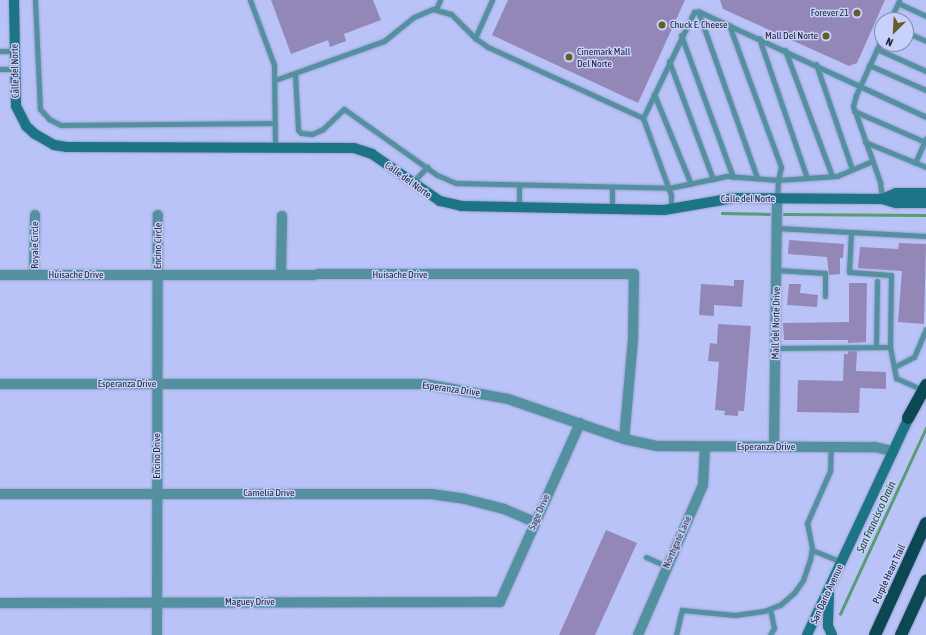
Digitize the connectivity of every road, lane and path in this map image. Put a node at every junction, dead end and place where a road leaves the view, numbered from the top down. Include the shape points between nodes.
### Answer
1 (14, 0) edge
2 (35, 0) edge
3 (250, 0) edge
4 (440, 0) edge
5 (492, 0) edge
6 (899, 1) edge
7 (436, 9) junction
8 (698, 11) junction
9 (894, 12) edge
10 (926, 16) edge
11 (729, 25) junction
12 (681, 35) junction
13 (914, 36) edge
14 (475, 38) junction
15 (759, 38) junction
16 (926, 41) edge
17 (785, 50) junction
18 (14, 51) junction
19 (0, 52) edge
20 (876, 52) edge
21 (884, 52) edge
22 (669, 61) junction
23 (816, 64) junction
24 (869, 65) junction
25 (0, 69) edge
26 (14, 69) junction
27 (926, 71) edge
28 (295, 74) junction
29 (275, 80) junction
30 (860, 84) junction
31 (926, 90) edge
32 (654, 94) junction
33 (854, 111) junction
34 (926, 117) edge
35 (643, 118) junction
36 (275, 123) junction
37 (925, 140) edge
38 (865, 142) junction
39 (275, 147) junction
40 (872, 161) junction
41 (915, 163) junction
42 (427, 167) junction
43 (926, 167) edge
44 (852, 169) junction
45 (733, 176) junction
46 (832, 176) junction
47 (757, 178) junction
48 (807, 178) junction
49 (713, 179) junction
50 (778, 180) junction
51 (412, 183) junction
52 (691, 184) junction
53 (519, 186) junction
54 (612, 187) junction
55 (669, 188) junction
56 (926, 193) edge
57 (777, 199) junction
58 (882, 199) junction
59 (926, 203) edge
60 (520, 207) junction
61 (612, 209) junction
62 (671, 209) junction
63 (35, 215) dead end
64 (158, 215) dead end
65 (282, 216) dead end
66 (777, 228) junction
67 (851, 232) junction
68 (926, 236) edge
69 (776, 270) junction
70 (0, 275) edge
71 (34, 275) junction
72 (281, 275) junction
73 (157, 276) junction
74 (877, 281) dead end
75 (825, 296) dead end
76 (926, 329) edge
77 (919, 345) junction
78 (876, 347) junction
79 (890, 347) junction
80 (775, 348) junction
81 (926, 348) edge
82 (894, 368) junction
83 (926, 378) edge
84 (0, 384) edge
85 (157, 384) junction
86 (924, 387) edge
87 (908, 418) joint
88 (580, 423) junction
89 (624, 439) junction
90 (704, 447) junction
91 (774, 447) junction
92 (831, 447) junction
93 (893, 451) junction
94 (157, 493) junction
95 (0, 494) edge
96 (535, 522) junction
97 (926, 523) edge
98 (812, 550) junction
99 (646, 557) dead end
100 (842, 562) junction
101 (666, 566) junction
102 (926, 581) edge
103 (830, 588) junction
104 (500, 602) joint
105 (0, 603) edge
106 (157, 603) junction
107 (770, 609) junction
108 (876, 633) edge
109 (902, 633) edge
110 (157, 635) edge
111 (638, 635) edge
112 (676, 635) edge
113 (770, 635) edge
114 (807, 635) edge
115 (832, 635) edge

1 - 18 street, Calle del Norte
2 - 36 lane via 40,109 49,119 61,125
3 - 29 lane via 274,65
4 - 7 lane
5 - 14 lane
6 - 9 lane
6 - 10 lane
7 - 14 lane via 451,14
7 - 28 lane via 421,13 384,41
8 - 11 lane
8 - 12 lane via 690,16
8 - 47 lane
11 - 15 lane
11 - 50 lane via 780,167
12 - 22 lane
12 - 45 lane
13 - 16 lane
14 - 35 lane via 488,47
15 - 17 lane
15 - 48 lane
17 - 23 lane
17 - 46 lane
18 - 19 lane
18 - 26 street, Calle del Norte
20 - 24 lane
21 - 27 lane
22 - 32 lane
22 - 49 lane
23 - 30 lane
23 - 44 lane
24 - 30 lane
24 - 31 lane
25 - 26 lane
26 - 39 street, Calle del Norte via 14,96 19,114 35,134 54,144 67,147
28 - 29 lane
28 - 42 lane via 298,130 302,133 312,134 323,129 344,109
29 - 36 lane
30 - 33 lane via 853,101
30 - 34 lane
32 - 35 lane
32 - 52 lane
33 - 37 lane
33 - 38 lane
35 - 55 lane
36 - 39 lane
37 - 41 lane
38 - 40 lane
38 - 41 lane
39 - 51 street, Calle del Norte via 354,148 372,154
40 - 44 lane
40 - 58 lane via 880,182
41 - 43 lane
42 - 51 lane
42 - 53 lane via 456,183
44 - 46 lane
45 - 47 lane
45 - 49 lane
46 - 48 lane
47 - 50 lane
48 - 50 lane
49 - 52 lane
50 - 57 lane
51 - 60 street, Calle del Norte via 431,197 450,205
52 - 55 lane
53 - 54 lane
53 - 60 lane
54 - 55 lane
54 - 61 lane
55 - 62 lane
56 - 58 street via 896,193
57 - 58 street, Calle del Norte
57 - 62 street, Calle del Norte via 713,199
57 - 66 street, Mall del Norte Drive
58 - 59 street, Calle del Norte via 896,203
60 - 61 street, Calle del Norte
61 - 62 street, Calle del Norte
63 - 71 street, Royale Circle
64 - 73 street, Encino Circle
65 - 72 street
66 - 67 lane
66 - 69 street, Mall del Norte Drive
67 - 68 lane
67 - 79 lane via 849,272 891,274
69 - 75 lane via 825,274
69 - 80 street, Mall del Norte Drive
70 - 71 street, Huisache Drive
71 - 73 street, Huisache Drive
72 - 73 street, Huisache Drive
72 - 89 street, Huisache Drive via 634,274 633,339
73 - 85 street, Encino Drive
74 - 78 lane
76 - 77 lane
77 - 81 lane
77 - 82 lane via 914,357
78 - 79 lane
78 - 80 lane
79 - 82 lane
80 - 91 street, Mall del Norte Drive
82 - 86 lane via 896,378
83 - 86 street
84 - 85 street, Esperanza Drive
85 - 88 street, Esperanza Drive via 425,384 508,399
85 - 94 street, Encino Drive
86 - 87 highway
87 - 93 street, San Dario Avenue
88 - 89 street, Esperanza Drive
88 - 96 street, Sage Drive
89 - 90 street, Esperanza Drive via 656,446
90 - 91 street, Esperanza Drive
90 - 101 street, Northgate Lane via 703,485
91 - 92 street, Esperanza Drive
92 - 93 street, Esperanza Drive via 875,446
92 - 98 lane via 830,471 807,523
93 - 100 street, San Dario Avenue
94 - 95 street, Camelia Drive
94 - 96 street, Camelia Drive via 431,494 504,509
94 - 106 street, Encino Drive
96 - 104 street, Sage Drive
97 - 108 highway, Purple Heart Trail
98 - 100 lane
98 - 107 lane via 803,580 794,593 780,605
99 - 101 lane
100 - 103 street, San Dario Avenue
101 - 111 street, Northgate Lane
102 - 109 highway
103 - 114 street, San Dario Avenue
103 - 115 street via 828,626
104 - 106 street, Maguey Drive
105 - 106 street, Maguey Drive
106 - 110 street, Encino Drive
107 - 112 lane via 735,615 682,610
107 - 113 lane via 774,628

